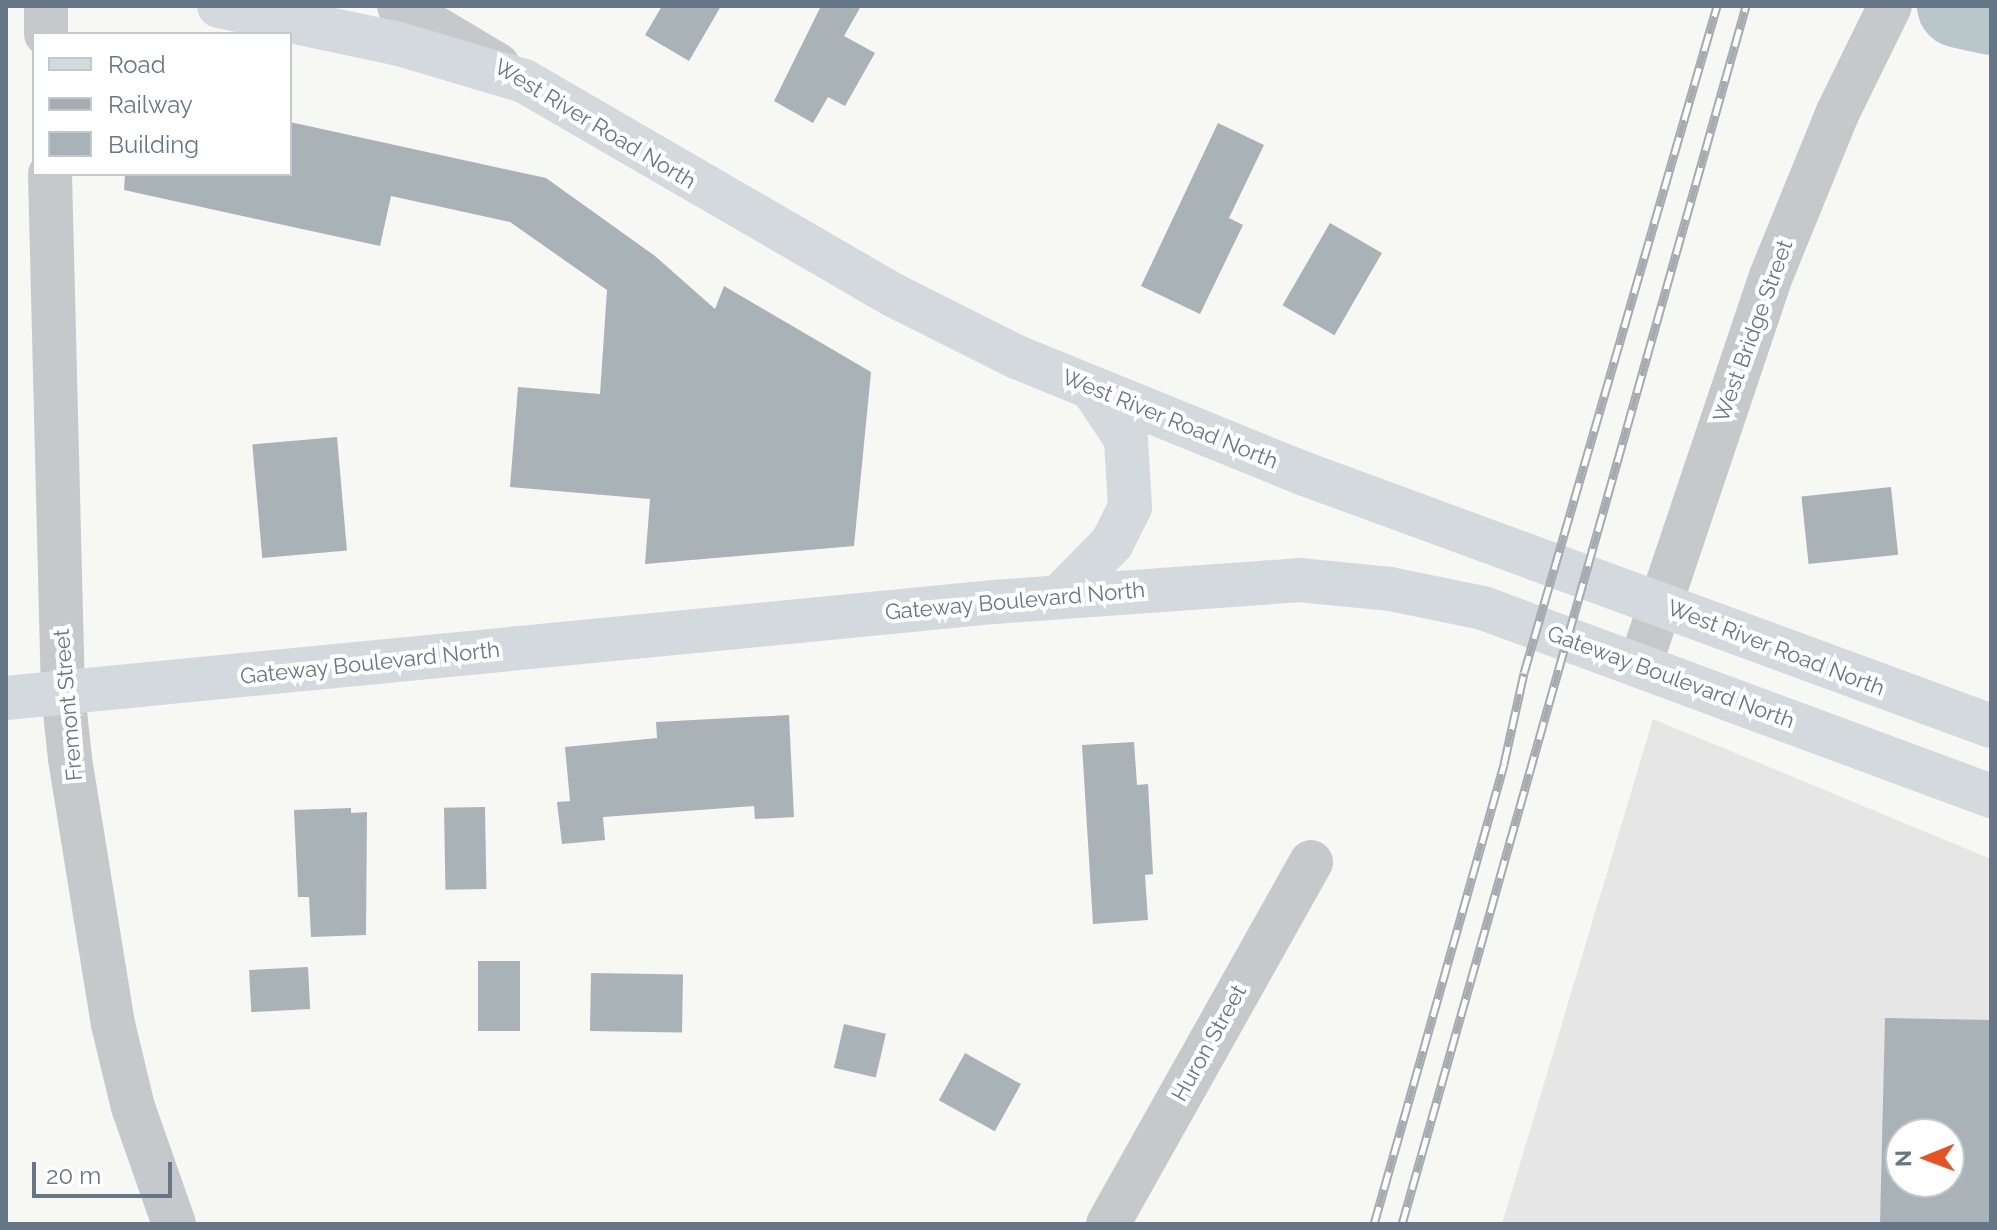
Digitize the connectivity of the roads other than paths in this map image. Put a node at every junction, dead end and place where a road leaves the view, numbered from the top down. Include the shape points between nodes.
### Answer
1 (46, 6) edge
2 (219, 6) edge
3 (399, 6) edge
4 (1890, 6) edge
5 (46, 32) edge
6 (524, 81) junction
7 (50, 176) edge
8 (1092, 388) junction
9 (1060, 596) junction
10 (1658, 603) junction
11 (1640, 665) junction
12 (63, 693) junction
13 (6, 698) edge
14 (1991, 726) edge
15 (1991, 796) edge
16 (1311, 862) dead end
17 (174, 1224) edge
18 (1108, 1224) edge

1 - 5 street
2 - 6 main road via 399,44
3 - 6 street, West River Road North
4 - 10 street, West Bridge Street via 1837,114 1771,276
6 - 8 main road, West River Road North via 895,296
7 - 12 street, Fremont Street
8 - 9 main road via 1126,439 1130,507 1112,543
8 - 10 main road, West River Road North via 1305,474
9 - 11 main road, Gateway Boulevard North via 1299,580 1390,589 1483,608
9 - 12 main road, Gateway Boulevard North
10 - 11 street, West Bridge Street
10 - 14 main road, West River Road North
11 - 15 main road, Gateway Boulevard North
12 - 13 main road, Gateway Boulevard North
12 - 17 street, Fremont Street via 113,1024 133,1107
16 - 18 street, Huron Street

